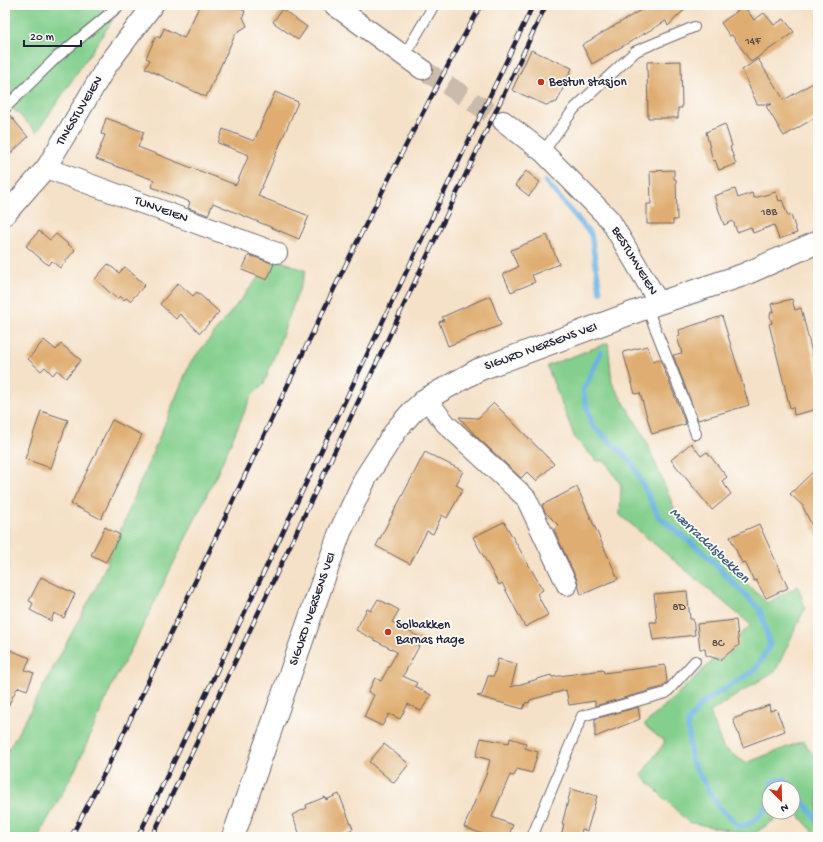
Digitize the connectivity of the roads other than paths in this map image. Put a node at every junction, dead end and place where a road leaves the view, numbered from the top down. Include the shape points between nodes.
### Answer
1 (120, 5) edge
2 (153, 5) edge
3 (334, 5) edge
4 (434, 5) edge
5 (694, 27) dead end
6 (404, 56) junction
7 (422, 69) tunnel mouth
8 (5, 108) edge
9 (503, 121) tunnel mouth
10 (543, 152) junction
11 (46, 168) junction
12 (5, 215) edge
13 (818, 242) edge
14 (277, 253) dead end
15 (653, 306) junction
16 (426, 400) junction
17 (696, 434) dead end
18 (567, 585) dead end
19 (695, 661) dead end
20 (232, 837) edge
21 (532, 837) edge

1 - 8 lane via 57,57
2 - 11 street, TINGSTUVEIEN via 106,67
3 - 6 street
4 - 6 lane
5 - 10 lane via 636,51 574,109
6 - 7 street
9 - 10 street, BESTUMVEIEN
10 - 15 street, BESTUMVEIEN via 610,220
11 - 12 street, TINGSTUVEIEN
11 - 14 street, TUNVEIEN
13 - 15 street, BESTUMVEIEN via 743,275
15 - 16 street, SIGURD IVERSENS VEI via 478,370
15 - 17 lane
16 - 18 street via 446,424 526,498
16 - 20 street, SIGURD IVERSENS VEI via 397,429 385,446 366,477 340,532
19 - 21 lane via 666,693 582,716

